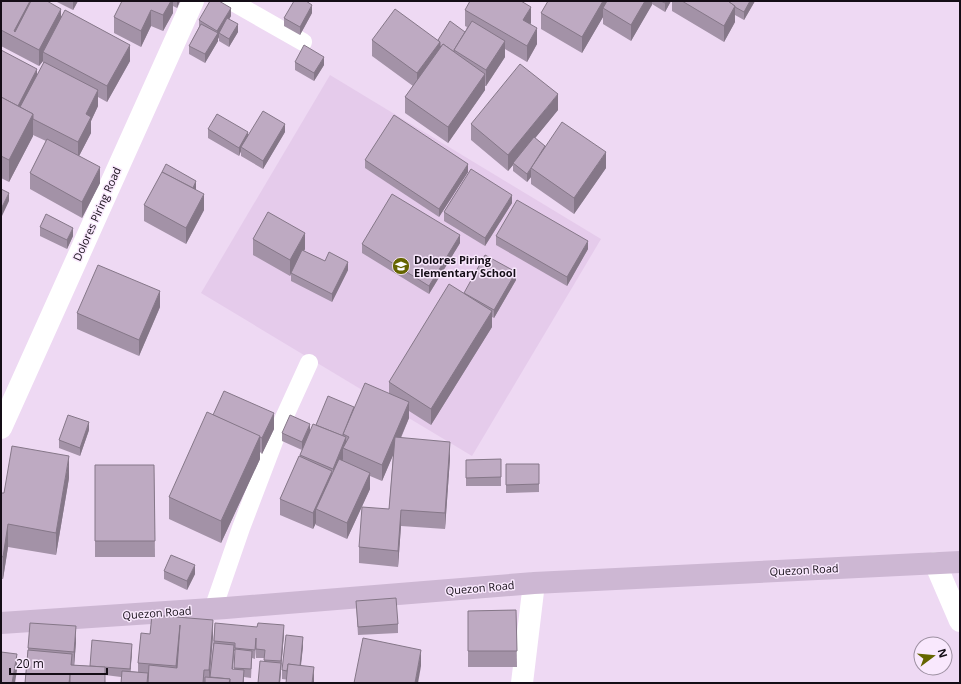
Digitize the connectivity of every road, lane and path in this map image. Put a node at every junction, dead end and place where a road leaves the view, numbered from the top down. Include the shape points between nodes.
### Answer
1 (193, 1) edge
2 (231, 1) edge
3 (303, 42) dead end
4 (309, 363) dead end
5 (1, 428) edge
6 (960, 562) edge
7 (935, 563) junction
8 (534, 583) junction
9 (213, 609) junction
10 (960, 621) edge
11 (1, 623) edge
12 (522, 683) edge

1 - 5 street, Dolores Piring Road
2 - 3 lane
4 - 9 lane via 278,431
6 - 7 main road, Quezon Road
7 - 8 main road, Quezon Road
7 - 10 street
8 - 9 main road, Quezon Road
8 - 12 street
9 - 11 main road, Quezon Road

